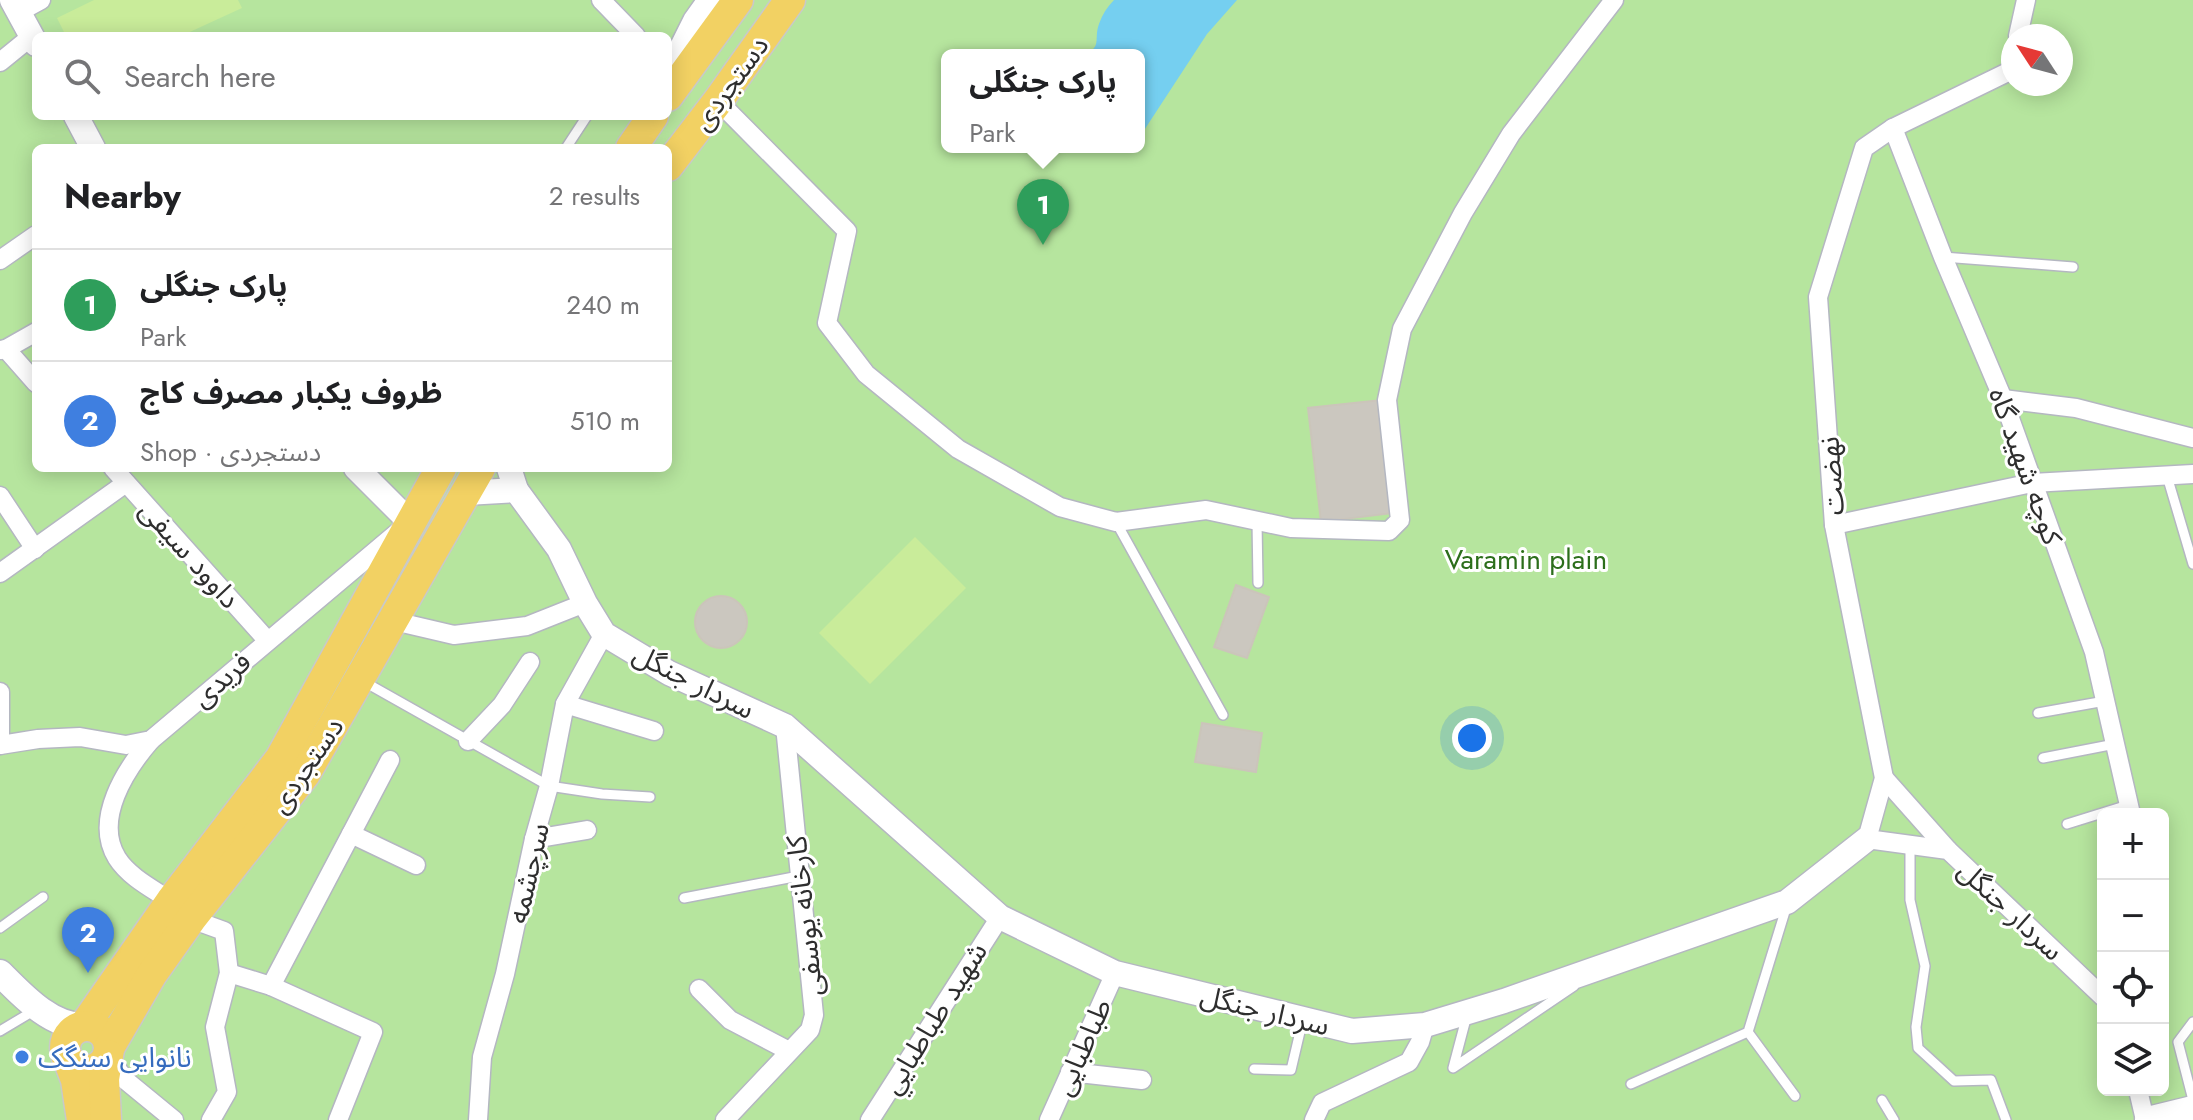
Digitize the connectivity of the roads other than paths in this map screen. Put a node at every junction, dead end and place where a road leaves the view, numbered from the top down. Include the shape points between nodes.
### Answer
1 (41, 0) edge
2 (601, 0) edge
3 (710, 0) edge
4 (738, 0) edge
5 (790, 0) edge
6 (1614, 0) edge
7 (2026, 0) edge
8 (15, 6) edge
9 (2021, 24) edge
10 (632, 32) edge
11 (32, 36) edge
12 (32, 41) edge
13 (0, 62) edge
14 (672, 65) edge
15 (2001, 75) edge
16 (672, 91) edge
17 (718, 101) junction
18 (78, 120) edge
19 (584, 120) edge
20 (1893, 128) junction
21 (91, 144) edge
22 (569, 144) edge
23 (672, 161) edge
24 (32, 238) edge
25 (1943, 257) junction
26 (0, 260) edge
27 (2073, 267) dead end
28 (32, 334) edge
29 (3, 350) edge
30 (32, 379) edge
31 (2003, 399) junction
32 (2193, 438) edge
33 (116, 472) edge
34 (360, 472) edge
35 (439, 472) edge
36 (2193, 474) edge
37 (2167, 476) junction
38 (512, 479) edge
39 (473, 481) edge
40 (126, 483) junction
41 (2032, 483) junction
42 (0, 496) edge
43 (1257, 521) junction
44 (410, 522) junction
45 (1116, 522) junction
46 (1834, 525) junction
47 (35, 549) junction
48 (2193, 564) edge
49 (0, 573) edge
50 (1258, 583) dead end
51 (585, 603) junction
52 (394, 621) junction
53 (604, 634) junction
54 (267, 640) junction
55 (530, 662) dead end
56 (360, 680) junction
57 (0, 692) edge
58 (2105, 701) junction
59 (565, 704) junction
60 (2038, 713) dead end
61 (1223, 715) dead end
62 (785, 726) junction
63 (654, 731) dead end
64 (151, 740) junction
65 (468, 741) junction
66 (2115, 744) junction
67 (0, 745) edge
68 (2043, 758) dead end
69 (390, 760) dead end
70 (1884, 778) junction
71 (549, 786) junction
72 (650, 797) dead end
73 (2130, 808) edge
74 (2097, 817) edge
75 (2067, 824) dead end
76 (587, 830) dead end
77 (351, 834) junction
78 (534, 839) junction
79 (1867, 839) junction
80 (1910, 845) junction
81 (1948, 850) junction
82 (416, 865) dead end
83 (799, 876) junction
84 (43, 897) dead end
85 (684, 898) dead end
86 (1787, 902) junction
87 (181, 910) junction
88 (1000, 917) junction
89 (0, 928) edge
90 (1602, 967) junction
91 (0, 973) edge
92 (229, 973) junction
93 (1115, 973) junction
94 (271, 986) junction
95 (699, 989) dead end
96 (2097, 991) edge
97 (39, 1008) junction
98 (1468, 1012) junction
99 (1303, 1019) junction
100 (2193, 1022) edge
101 (1425, 1025) junction
102 (84, 1026) junction
103 (0, 1031) edge
104 (1748, 1032) junction
105 (108, 1051) junction
106 (789, 1051) junction
107 (67, 1056) junction
108 (1254, 1069) dead end
109 (1070, 1072) junction
110 (1142, 1080) dead end
111 (1631, 1084) dead end
112 (1795, 1096) dead end
113 (2140, 1096) edge
114 (1882, 1100) dead end
115 (2193, 1100) edge
116 (2193, 1109) edge
117 (874, 1119) edge
118 (82, 1120) edge
119 (106, 1120) edge
120 (174, 1120) edge
121 (211, 1120) edge
122 (338, 1120) edge
123 (478, 1120) edge
124 (725, 1120) edge
125 (1049, 1120) edge
126 (1314, 1120) edge
127 (1894, 1120) edge
128 (2006, 1120) edge
129 (2146, 1120) edge

1 - 8 street
2 - 10 street
3 - 14 street
4 - 16 main road, دستجردی
5 - 17 main road, دستجردی
6 - 43 street via 1511,134 1402,329 1387,400 1400,520 1389,531 1291,528
7 - 9 street
8 - 11 street
12 - 13 street
15 - 20 street, نهضت
17 - 23 main road, دستجردی
17 - 45 street via 847,231 827,323 866,374 958,449 1060,507
18 - 21 street
19 - 22 lane
20 - 25 street, کوچه شهید گاه
20 - 46 street, نهضت via 1864,148 1818,297
24 - 26 street
25 - 27 lane
25 - 31 street, کوچه شهید گاه
28 - 29 street
29 - 30 street
31 - 32 street via 2076,408
31 - 41 street, کوچه شهید گاه
33 - 40 street, داوود سیفی
34 - 44 street
35 - 44 main road, دستجردی
36 - 37 street
37 - 41 street
37 - 48 lane
38 - 39 street
38 - 51 street, سردار جنگل via 559,549
39 - 52 main road, دستجردی
40 - 47 street
40 - 54 street, داوود سیفی
41 - 46 street
41 - 58 street, کوچه شهید گاه via 2094,652
42 - 47 street
43 - 45 street via 1206,510
43 - 50 lane
44 - 54 street, فریدی
44 - 87 main road, دستجردی via 297,733
45 - 61 lane
46 - 70 street, نهضت
47 - 49 street
51 - 52 street via 527,626 454,635
51 - 53 street, سردار جنگل
52 - 56 main road, دستجردی
53 - 59 street, سرچشمه
53 - 62 street, سردار جنگل via 669,673
54 - 64 street, فریدی
55 - 65 street via 502,705
56 - 65 lane
56 - 87 main road, دستجردی via 305,774
57 - 67 street
58 - 60 lane
58 - 66 street, کوچه شهید گاه
59 - 63 street
59 - 71 street, سرچشمه
62 - 83 street, کارخانه یوسفی
62 - 88 street, سردار جنگل
64 - 67 street via 126,745 80,737
64 - 87 street, فریدی via 118,788 110,814 110,843 118,860
65 - 71 lane
66 - 68 lane
66 - 73 street, کوچه شهید گاه
69 - 77 street
70 - 79 street, نهضت
70 - 81 street
71 - 72 lane
71 - 78 street, سرچشمه
74 - 75 lane
76 - 78 street
77 - 82 street
77 - 94 street
78 - 123 street, سرچشمه via 482,1057
79 - 80 street, سردار جنگل
79 - 86 street, سردار جنگل
80 - 81 street, سردار جنگل
80 - 128 lane via 1910,900 1925,966 1918,1048 1954,1081 1991,1080
81 - 96 street, سردار جنگل
83 - 85 lane
83 - 106 street, کارخانه یوسفی via 814,1015 810,1030
84 - 89 lane
86 - 90 street, سردار جنگل
86 - 104 lane
87 - 92 street, فریدی via 224,931
87 - 102 main road, دستجردی
87 - 105 main road, دستجردی
88 - 93 street, سردار جنگل
88 - 117 street, شهيد طباطبايي
90 - 98 street, سردار جنگل
90 - 98 lane via 1453,1068
91 - 97 main road
92 - 94 street
92 - 121 street via 215,1027 227,1092
93 - 99 street, سردار جنگل
93 - 109 street, طباطبایی
94 - 122 street via 373,1032
95 - 106 street via 730,1020
97 - 102 main road via 63,1023
97 - 103 lane
97 - 107 main road
98 - 101 street, سردار جنگل
99 - 101 street, سردار جنگل via 1352,1031
99 - 108 lane via 1291,1070
100 - 115 lane via 2178,1042
101 - 126 street via 1409,1062 1322,1103
102 - 105 main road via 101,1031
102 - 107 main road via 71,1033
104 - 111 lane
104 - 112 lane
105 - 107 main road via 99,1066 86,1070
105 - 119 main road, دستجردی
105 - 120 street via 124,1079
106 - 124 street, کارخانه یوسفی
107 - 118 main road
109 - 110 street
109 - 125 street, طباطبایی
113 - 129 street
114 - 127 lane
116 - 129 main road

